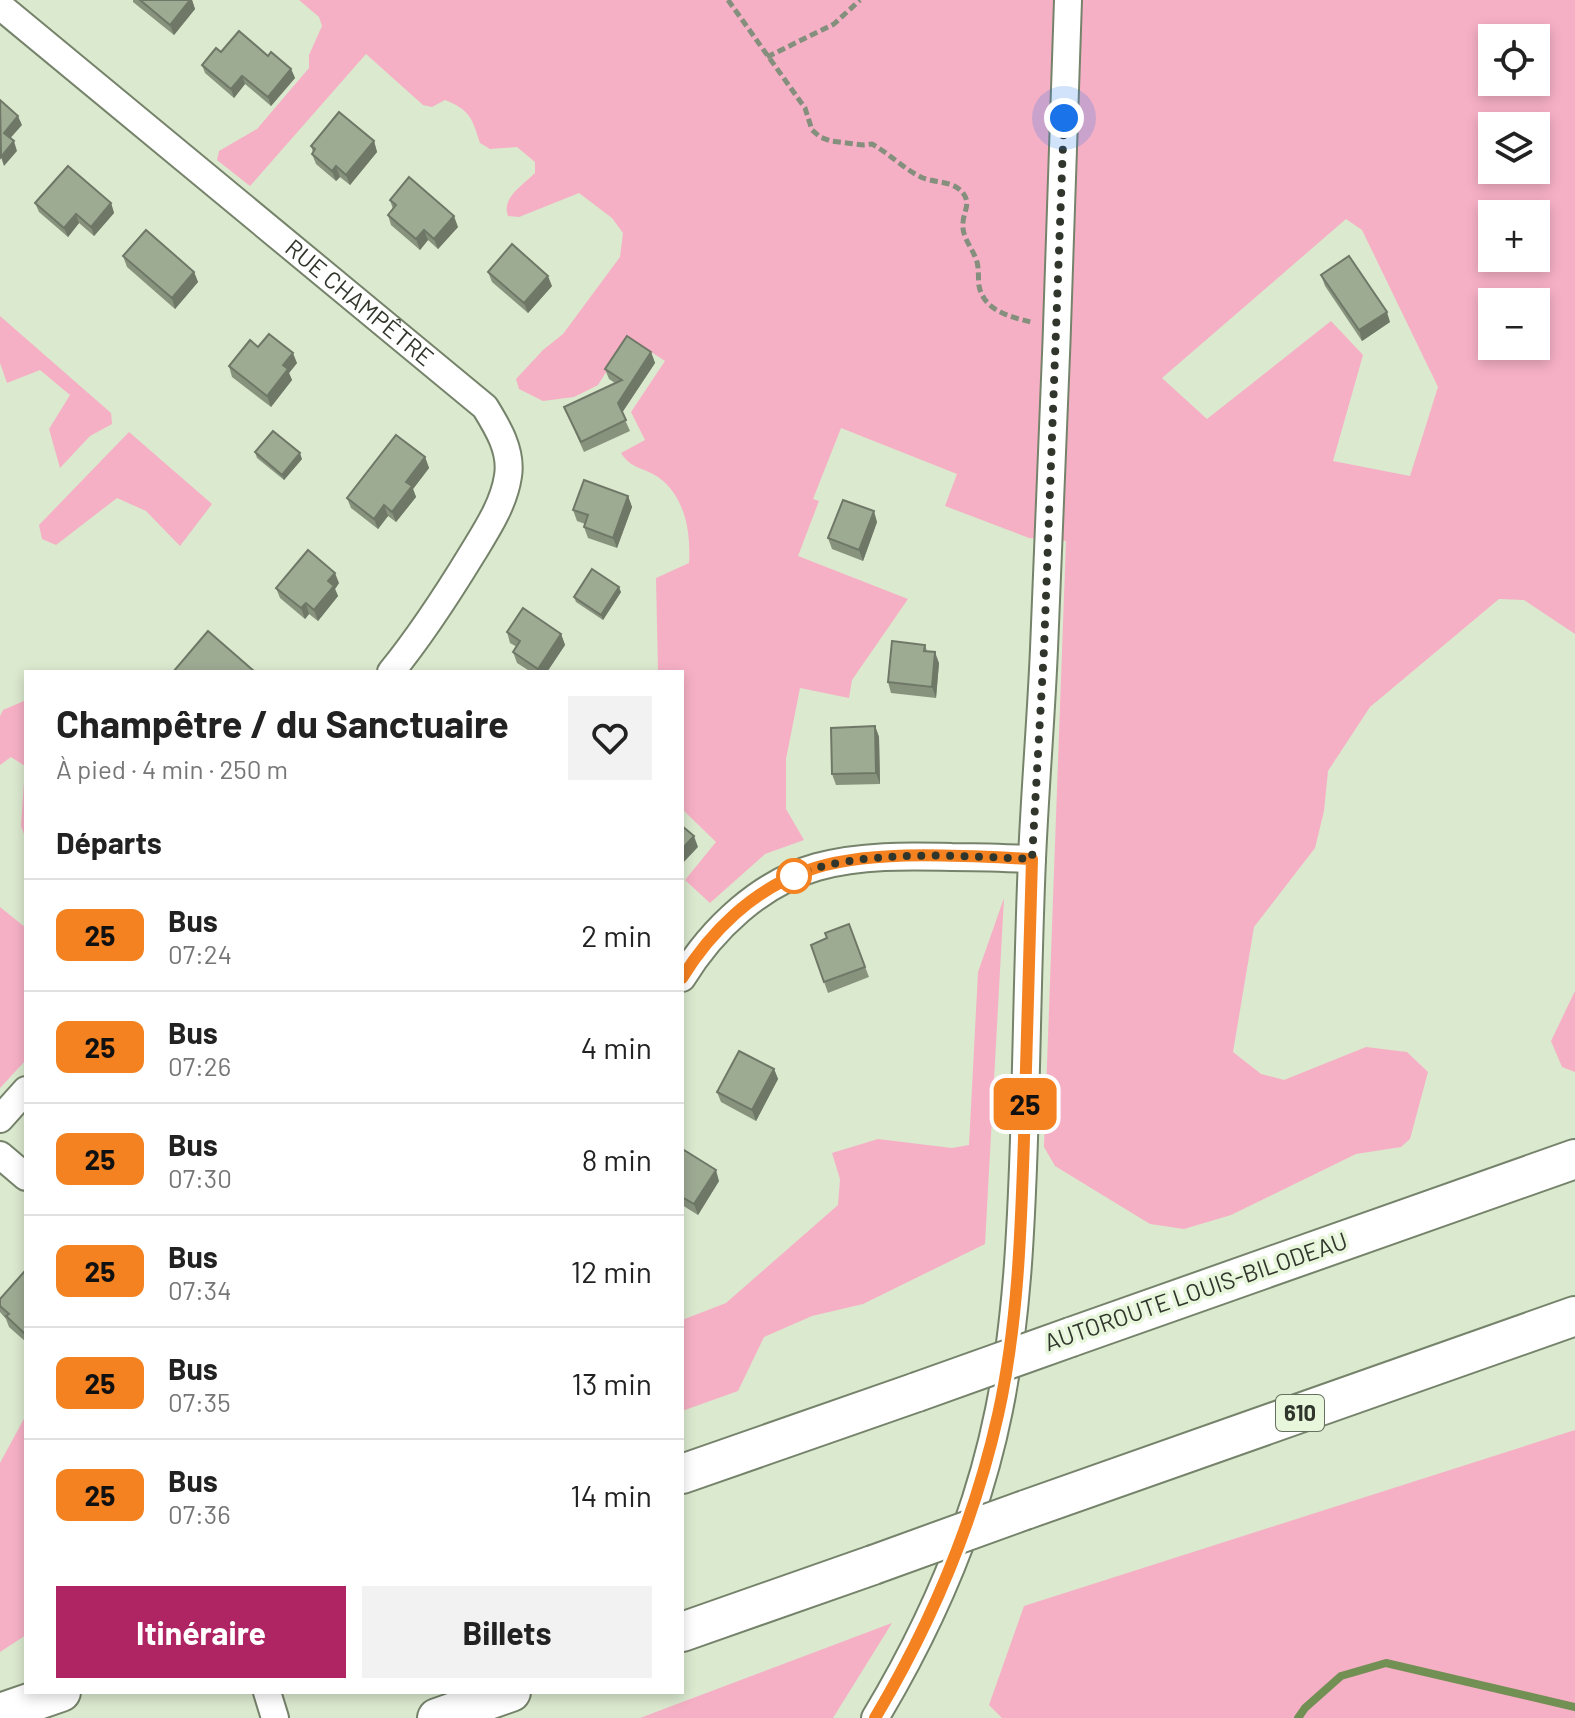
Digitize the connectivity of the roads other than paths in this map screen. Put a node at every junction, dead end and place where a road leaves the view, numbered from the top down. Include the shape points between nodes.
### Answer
1 (1068, 0) edge
2 (0, 6) edge
3 (392, 670) edge
4 (1032, 859) junction
5 (684, 975) edge
6 (24, 1092) edge
7 (0, 1119) edge
8 (0, 1155) edge
9 (1575, 1159) edge
10 (24, 1175) edge
11 (1575, 1316) edge
12 (684, 1473) edge
13 (684, 1631) edge
14 (55, 1694) edge
15 (268, 1694) edge
16 (505, 1694) edge
17 (0, 1713) edge
18 (275, 1718) edge
19 (437, 1718) edge
20 (875, 1718) edge

1 - 4 street
2 - 3 street, RUE CHAMPÊTRE via 485,407 498,427 509,473 504,495 443,602
4 - 5 street via 884,858 805,871 769,889 725,923
4 - 20 street via 1021,1215 1003,1387 957,1551 921,1634
6 - 7 street
8 - 10 street
9 - 12 highway, AUTOROUTE LOUIS-BILODEAU, bridge
11 - 13 highway, 610, bridge
14 - 17 highway
15 - 18 street
16 - 19 highway

